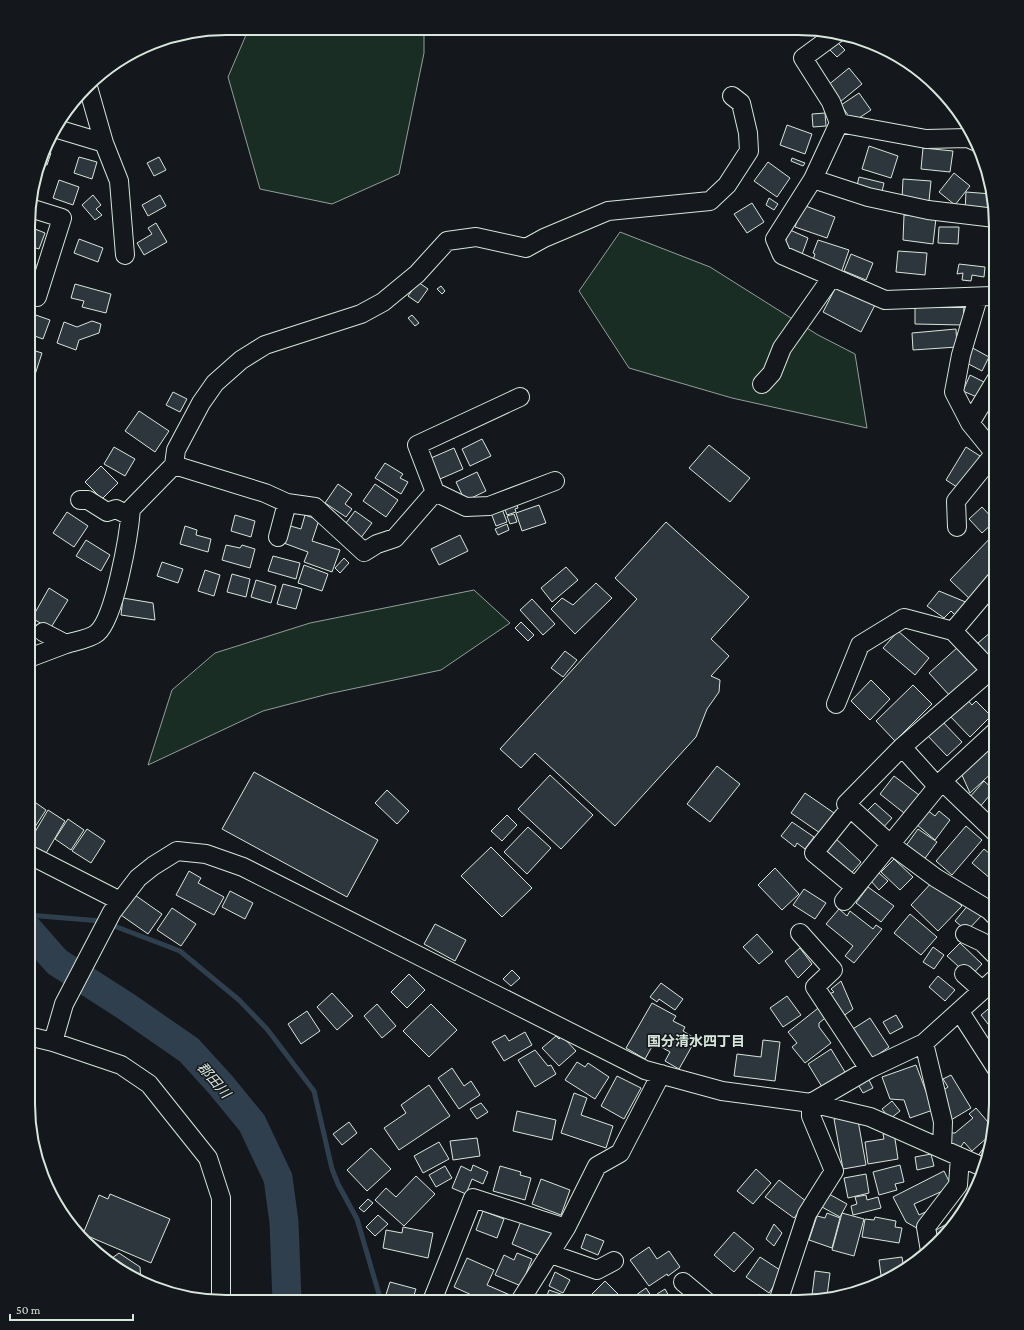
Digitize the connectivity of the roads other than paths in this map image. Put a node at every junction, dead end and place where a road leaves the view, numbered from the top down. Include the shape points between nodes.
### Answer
1 (831, 38) edge
2 (90, 92) edge
3 (732, 96) dead end
4 (839, 123) junction
5 (61, 130) edge
6 (967, 138) edge
7 (104, 143) junction
8 (813, 179) junction
9 (36, 210) edge
10 (989, 217) edge
11 (124, 255) dead end
12 (832, 277) junction
13 (989, 295) edge
14 (35, 296) edge
15 (989, 297) edge
16 (762, 384) dead end
17 (989, 392) edge
18 (520, 397) dead end
19 (970, 424) junction
20 (989, 447) edge
21 (989, 461) edge
22 (174, 465) junction
23 (555, 482) dead end
24 (435, 492) junction
25 (80, 500) dead end
26 (287, 503) junction
27 (130, 516) junction
28 (957, 527) dead end
29 (278, 537) dead end
30 (989, 588) edge
31 (953, 631) junction
32 (43, 632) dead end
33 (66, 644) junction
34 (35, 656) edge
35 (989, 669) edge
36 (989, 676) edge
37 (836, 704) dead end
38 (989, 737) edge
39 (902, 747) junction
40 (940, 784) junction
41 (850, 808) junction
42 (989, 827) edge
43 (890, 844) junction
44 (35, 858) edge
45 (855, 887) junction
46 (844, 901) dead end
47 (116, 906) junction
48 (989, 910) edge
49 (800, 933) dead end
50 (965, 934) dead end
51 (989, 949) edge
52 (964, 974) dead end
53 (989, 984) edge
54 (982, 990) junction
55 (960, 1012) junction
56 (35, 1038) edge
57 (53, 1042) junction
58 (924, 1043) junction
59 (989, 1057) edge
60 (870, 1069) junction
61 (661, 1074) junction
62 (812, 1103) junction
63 (942, 1149) junction
64 (960, 1157) junction
65 (979, 1165) edge
66 (566, 1228) junction
67 (929, 1243) edge
68 (551, 1254) junction
69 (614, 1262) dead end
70 (683, 1282) dead end
71 (221, 1295) edge
72 (434, 1295) edge
73 (524, 1295) edge
74 (699, 1295) edge
75 (780, 1295) edge

1 - 4 street via 803,58 831,102
2 - 7 street
3 - 22 street via 742,103 749,151 727,185 710,201 608,211 526,248 476,237 448,241 418,274 383,302 361,314 265,345 241,360 215,383 201,403 176,450
4 - 6 street via 926,139
4 - 8 street
5 - 7 street
7 - 11 street via 119,181
8 - 10 street via 868,197 928,210
8 - 12 street via 776,239 782,255
9 - 14 street via 62,218 37,297
12 - 13 street via 885,300
12 - 16 street via 782,348 772,373
15 - 19 street via 961,355 954,392
17 - 19 street
18 - 24 street via 417,445
19 - 20 street
21 - 28 street via 956,501
22 - 26 street via 265,493
22 - 27 street via 131,509
23 - 24 street via 489,506 466,507
24 - 26 street via 396,538 377,544 364,552 315,507
25 - 27 street via 88,500 108,512 116,509
26 - 29 street
27 - 33 street via 129,534 107,620 97,634
30 - 31 street
31 - 35 street
31 - 37 street via 904,618 860,645
32 - 33 street
33 - 34 street
36 - 39 street
38 - 40 street
39 - 40 street
39 - 41 street via 846,804
40 - 42 street
40 - 43 street
41 - 43 street
41 - 45 street via 814,854
43 - 45 street
43 - 48 street via 936,878
44 - 47 street
45 - 46 street
47 - 57 street via 64,1004
47 - 61 street via 138,878 177,851 206,854 242,867 634,1064
49 - 60 street via 834,970 815,987
50 - 51 street via 982,942
52 - 54 street
53 - 54 street
54 - 55 street
55 - 58 street
55 - 59 street
56 - 57 street
57 - 71 street via 121,1065 149,1084 208,1158 221,1198
58 - 60 street
58 - 63 street via 943,1122
60 - 62 street
61 - 62 street via 722,1091
61 - 66 street via 620,1152 597,1166
62 - 63 street via 870,1117
62 - 75 street via 811,1116 834,1171 807,1214
63 - 64 street
64 - 65 street
64 - 67 street via 958,1185 926,1227
66 - 68 street
66 - 72 street via 473,1198
68 - 69 street via 597,1270
68 - 73 street
70 - 74 street

